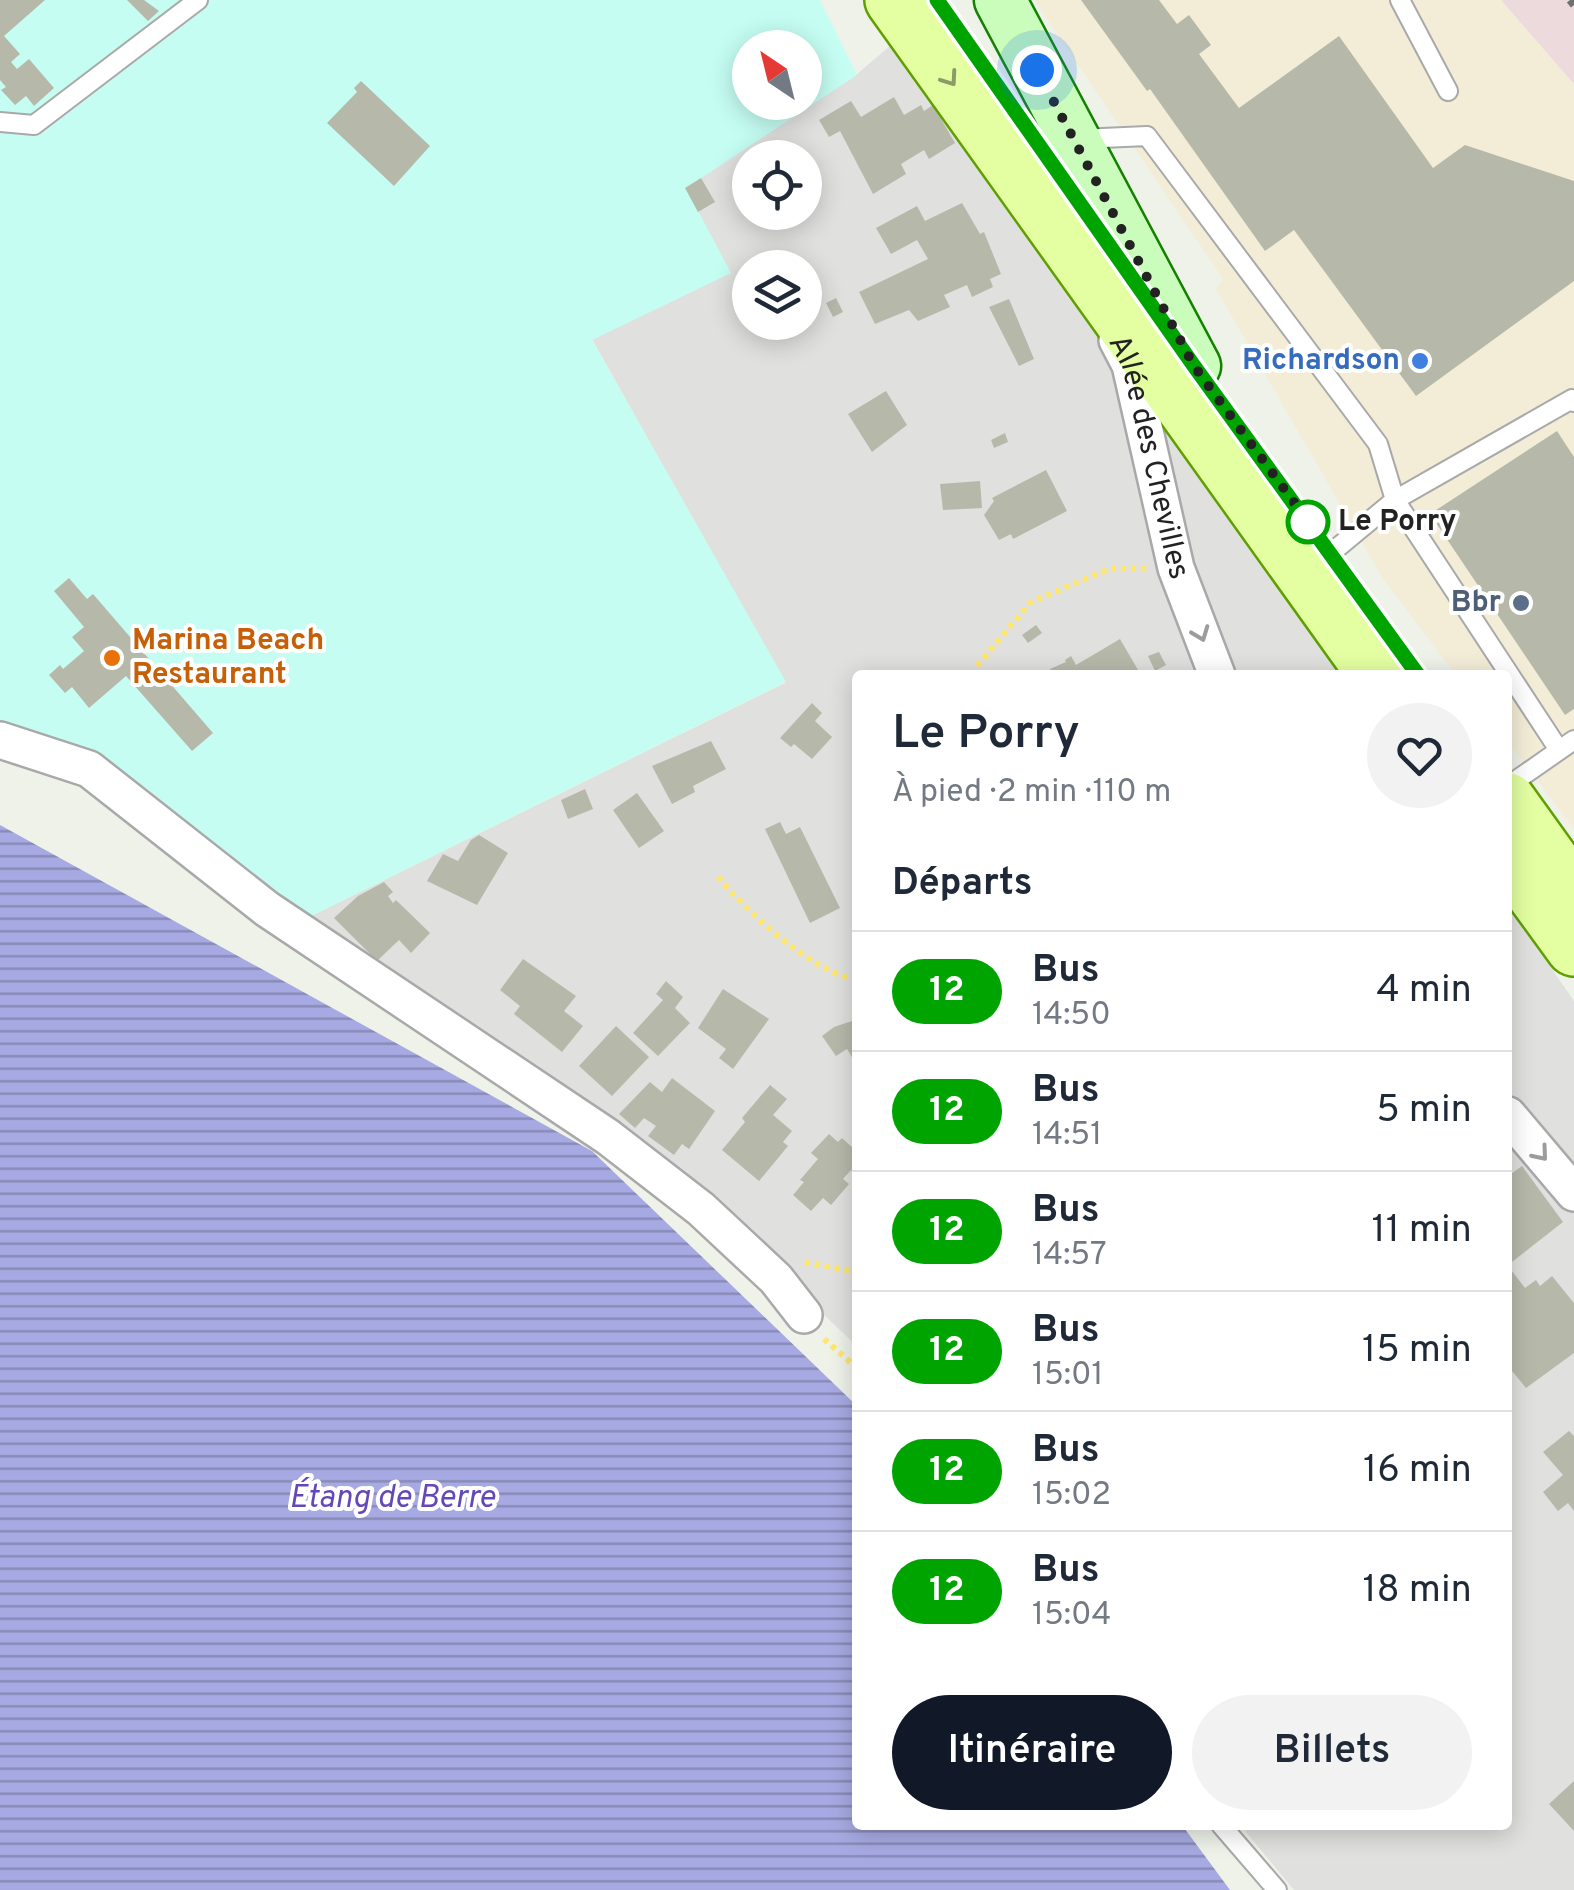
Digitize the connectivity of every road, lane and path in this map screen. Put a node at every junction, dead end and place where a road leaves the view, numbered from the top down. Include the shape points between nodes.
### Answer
1 (198, 0) edge
2 (893, 0) edge
3 (937, 0) edge
4 (1000, 0) edge
5 (1400, 0) edge
6 (1448, 92) dead end
7 (0, 122) edge
8 (1074, 139) junction
9 (1068, 246) junction
10 (1194, 366) junction
11 (1574, 402) edge
12 (1395, 500) junction
13 (1331, 554) junction
14 (1176, 568) junction
15 (975, 670) edge
16 (1215, 670) edge
17 (1372, 670) edge
18 (1414, 670) edge
19 (0, 740) edge
20 (1566, 745) edge
21 (1512, 783) edge
22 (1512, 807) edge
23 (1512, 862) edge
24 (718, 876) dead end
25 (1574, 894) edge
26 (1574, 948) edge
27 (852, 977) edge
28 (1512, 1119) edge
29 (1574, 1192) edge
30 (804, 1315) joint
31 (852, 1365) edge
32 (1226, 1830) edge
33 (1277, 1890) edge

1 - 7 lane via 34,126
2 -> 9 main road
3 - 10 main road
4 - 8 main road
5 - 6 lane
8 - 10 main road
8 - 12 lane via 1147,136 1378,444
9 - 14 street, Allée des Chevilles via 1130,365
9 - 17 main road
10 - 13 main road
11 - 12 lane
12 - 13 lane
12 - 20 lane
13 - 18 main road
14 - 15 path via 1109,569 1031,602
14 -> 16 street, Allée des Chevilles
19 - 30 street via 89,768 267,909 608,1137 701,1210 776,1279
20 - 21 lane
22 - 25 main road
23 - 26 main road
24 - 27 path via 794,948
28 -> 29 street
30 - 31 path
32 - 33 lane

